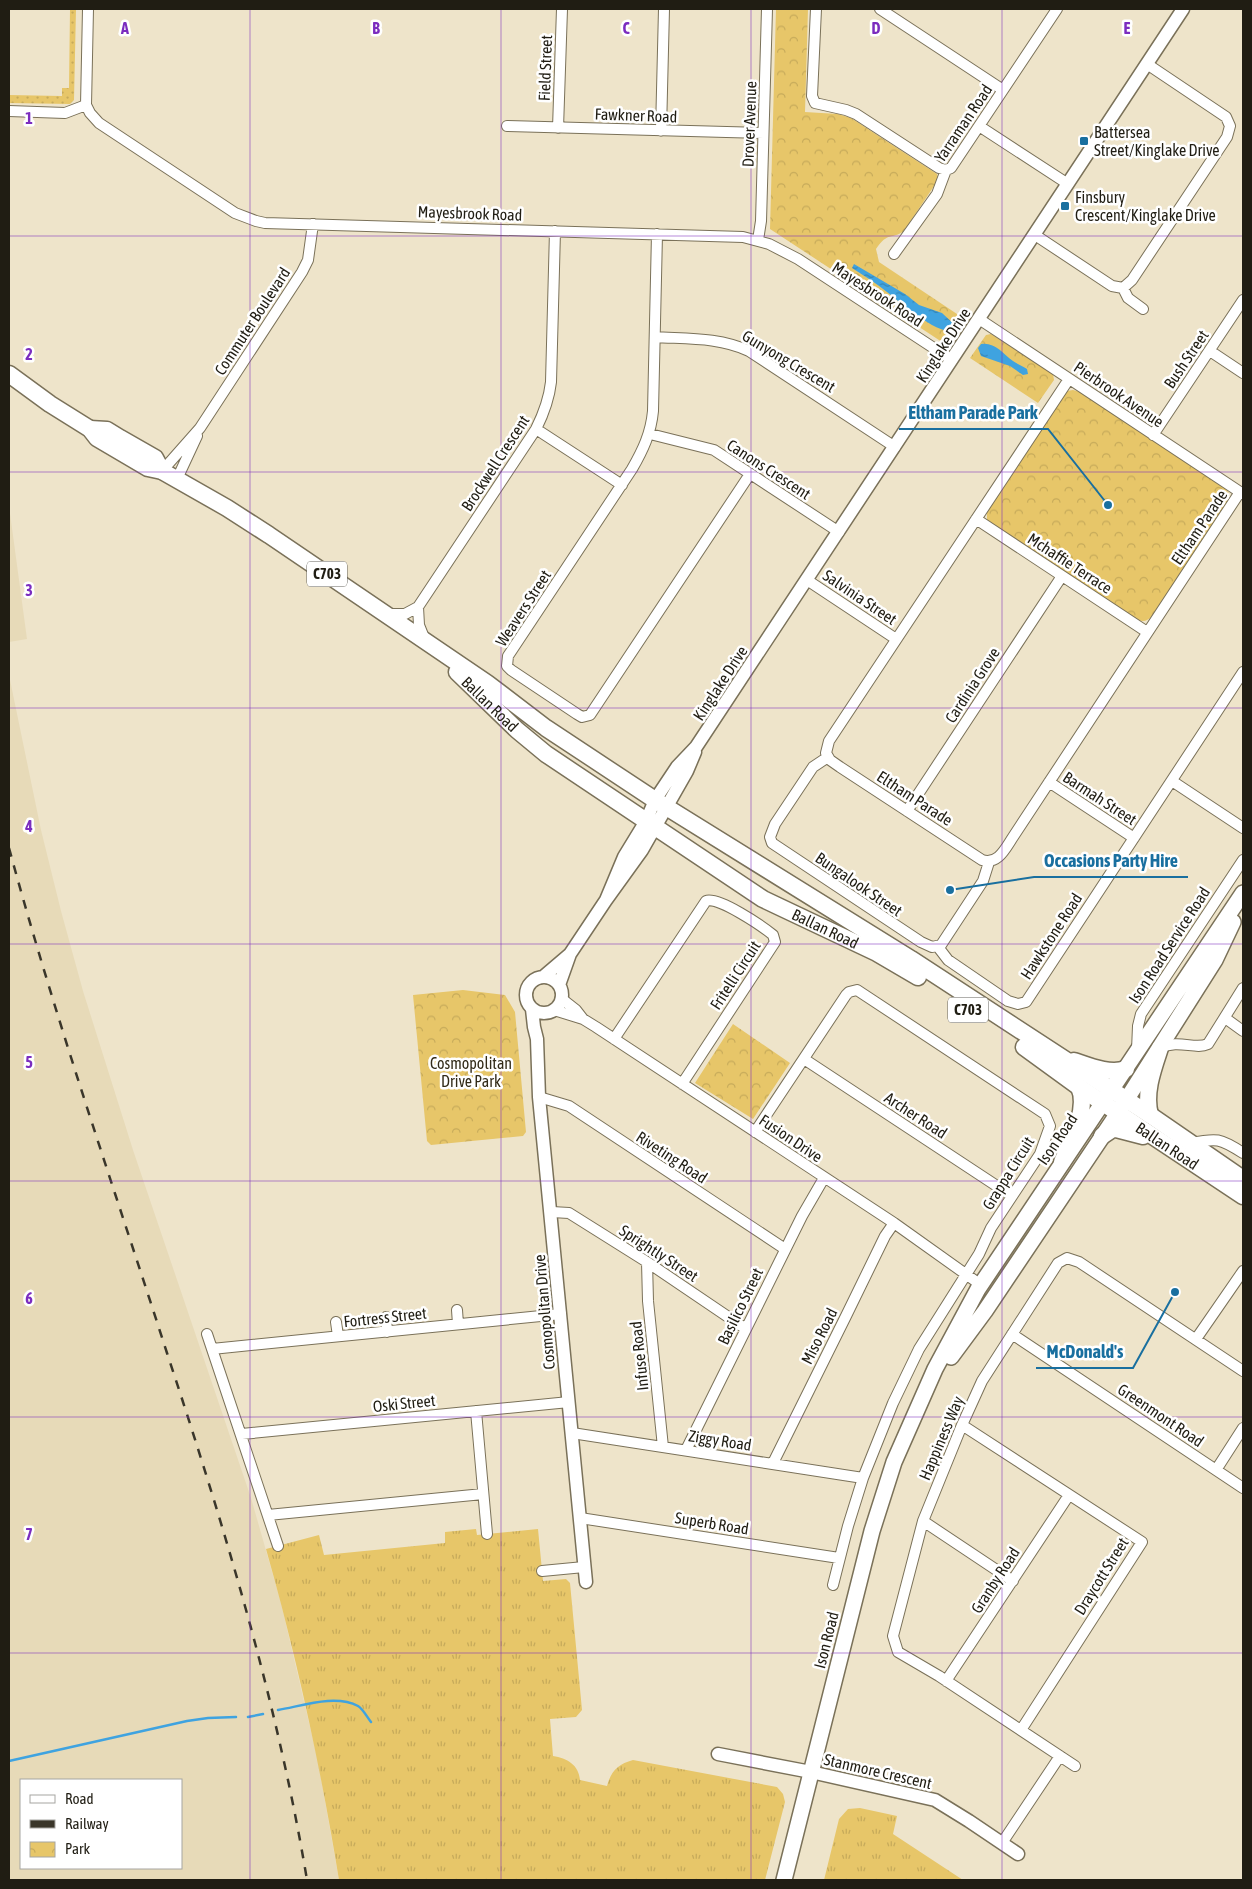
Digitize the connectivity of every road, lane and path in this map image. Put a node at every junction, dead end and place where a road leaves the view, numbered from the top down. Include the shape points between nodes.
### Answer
1 (88, 9) edge
2 (562, 9) edge
3 (664, 9) edge
4 (767, 9) edge
5 (816, 9) edge
6 (880, 9) edge
7 (1057, 9) edge
8 (1183, 9) edge
9 (1147, 64) junction
10 (1003, 90) junction
11 (86, 105) junction
12 (9, 111) edge
13 (507, 126) dead end
14 (979, 126) junction
15 (558, 128) junction
16 (661, 131) junction
17 (763, 133) junction
18 (946, 170) junction
19 (1068, 184) junction
20 (313, 224) junction
21 (555, 231) junction
22 (657, 234) junction
23 (1035, 235) junction
24 (758, 240) junction
25 (894, 254) dead end
26 (1124, 288) junction
27 (1243, 300) edge
28 (1143, 309) dead end
29 (979, 319) junction
30 (655, 337) junction
31 (1210, 351) junction
32 (952, 360) junction
33 (1243, 373) edge
34 (9, 374) edge
35 (1068, 379) junction
36 (200, 428) junction
37 (536, 429) junction
38 (650, 434) junction
39 (1153, 435) junction
40 (895, 447) junction
41 (162, 471) junction
42 (750, 474) junction
43 (177, 479) junction
44 (622, 485) junction
45 (1242, 493) edge
46 (976, 519) junction
47 (839, 532) junction
48 (1062, 576) junction
49 (807, 580) junction
50 (418, 608) junction
51 (386, 614) junction
52 (1147, 632) junction
53 (896, 639) junction
54 (425, 640) junction
55 (1243, 672) edge
56 (828, 757) junction
57 (1172, 781) junction
58 (1049, 782) junction
59 (661, 803) junction
60 (907, 811) junction
61 (651, 824) junction
62 (1243, 828) edge
63 (1134, 838) junction
64 (1243, 860) edge
65 (989, 862) junction
66 (1243, 893) edge
67 (606, 900) junction
68 (1243, 902) edge
69 (938, 947) junction
70 (570, 954) junction
71 (543, 977) junction
72 (559, 985) junction
73 (1243, 988) edge
74 (562, 999) junction
75 (532, 1009) junction
76 (550, 1012) junction
77 (1225, 1018) junction
78 (583, 1019) junction
79 (1243, 1031) edge
80 (537, 1038) junction
81 (614, 1039) junction
82 (1160, 1048) junction
83 (1053, 1053) junction
84 (1136, 1053) junction
85 (804, 1059) junction
86 (1126, 1069) junction
87 (682, 1084) junction
88 (1079, 1087) junction
89 (539, 1097) junction
90 (1107, 1097) junction
91 (1122, 1107) junction
92 (1150, 1115) junction
93 (755, 1132) junction
94 (1102, 1136) junction
95 (1190, 1143) junction
96 (1164, 1144) junction
97 (1243, 1153) edge
98 (1062, 1162) junction
99 (824, 1178) junction
100 (1243, 1179) edge
101 (1012, 1196) junction
102 (1243, 1196) edge
103 (552, 1212) junction
104 (894, 1223) junction
105 (785, 1249) junction
106 (647, 1262) junction
107 (1243, 1271) edge
108 (966, 1275) junction
109 (981, 1285) junction
110 (1002, 1286) junction
111 (457, 1310) dead end
112 (561, 1314) junction
113 (386, 1317) dead end
114 (336, 1322) dead end
115 (458, 1324) junction
116 (746, 1329) junction
117 (387, 1332) junction
118 (207, 1334) dead end
119 (1012, 1334) junction
120 (338, 1336) junction
121 (1196, 1340) junction
122 (212, 1349) junction
123 (1243, 1371) edge
124 (569, 1402) junction
125 (476, 1411) junction
126 (916, 1414) junction
127 (962, 1425) junction
128 (1243, 1428) edge
129 (572, 1433) junction
130 (242, 1434) junction
131 (663, 1447) junction
132 (686, 1450) junction
133 (773, 1463) junction
134 (1216, 1470) junction
135 (863, 1478) junction
136 (1243, 1488) edge
137 (483, 1494) junction
138 (1069, 1495) junction
139 (268, 1515) junction
140 (580, 1518) junction
141 (923, 1521) junction
142 (487, 1534) dead end
143 (278, 1546) dead end
144 (839, 1558) junction
145 (584, 1567) junction
146 (542, 1571) dead end
147 (1012, 1580) junction
148 (586, 1582) dead end
149 (833, 1585) dead end
150 (946, 1681) junction
151 (1021, 1730) junction
152 (718, 1754) dead end
153 (1060, 1756) junction
154 (1075, 1766) dead end
155 (811, 1772) junction
156 (1002, 1844) junction
157 (1018, 1854) dead end
158 (784, 1880) edge

1 - 11 street
2 - 15 street, Field Street
3 - 16 street
4 - 17 street, Drover Avenue
5 - 18 street via 812,96 815,103 856,114
6 - 10 street
7 - 10 street, Yarraman Road
8 - 9 street, Kinglake Drive
9 - 19 street, Kinglake Drive
9 - 26 street via 1223,114 1230,123 1230,129
10 - 14 street, Yarraman Road
11 - 12 street via 65,113
11 - 20 street, Mayesbrook Road via 100,123 235,213 265,223
13 - 15 street, Fawkner Road
14 - 18 street, Yarraman Road via 951,168
14 - 19 street
15 - 16 street, Fawkner Road
16 - 17 street, Fawkner Road
17 - 24 street, Drover Avenue
18 - 25 street, Yarraman Road via 937,194
19 - 23 street, Kinglake Drive
20 - 21 street, Mayesbrook Road
20 - 36 street, Commuter Boulevard via 308,260 302,272
21 - 22 street, Mayesbrook Road
21 - 37 street, Brockwell Crescent via 551,382 544,414
22 - 24 street, Mayesbrook Road
22 - 30 street, Weavers Street
23 - 26 street via 1112,286
23 - 29 street, Kinglake Drive
24 - 32 street, Mayesbrook Road via 798,259
26 - 28 street via 1131,301
27 - 31 street, Bush Street
29 - 32 street, Kinglake Drive
29 - 35 street, Pierbrook Avenue
30 - 38 street, Weavers Street
30 - 40 street, Gunyong Crescent via 737,345
31 - 33 street
31 - 39 street, Bush Street
32 - 40 street, Kinglake Drive
34 - 41 main road, Ballan Road / C703 via 90,429 106,430 155,458
35 - 39 street, Pierbrook Avenue
35 - 46 street
36 - 41 street, Commuter Boulevard
36 - 43 street, Commuter Boulevard
37 - 44 street
37 - 50 street, Brockwell Crescent
38 - 42 street, Canons Crescent via 714,450
38 - 44 street, Weavers Street
39 - 45 street, Pierbrook Avenue
40 - 47 street, Kinglake Drive
41 - 43 main road, Ballan Road / C703
42 - 44 street, Weavers Street via 594,711 582,717 517,675 507,666 507,661
42 - 47 street, Canons Crescent
43 - 51 main road, Ballan Road / C703 via 269,534
45 - 52 street, Eltham Parade
46 - 48 street, Mchaffie Terrace
46 - 53 street
47 - 49 street, Kinglake Drive
48 - 52 street, Mchaffie Terrace
48 - 60 street, Cardinia Grove
49 - 53 street, Salvinia Street
49 - 59 street, Kinglake Drive via 696,747 677,767
50 - 51 street via 406,614
50 - 54 street via 419,625
51 - 54 main road, Ballan Road / C703
52 - 58 street, Eltham Parade
53 - 56 street via 829,741 826,748
54 - 59 main road, Ballan Road / C703 via 546,728
54 - 61 main road, Ballan Road / C703 via 546,754
55 - 57 street, Hawkstone Road
56 - 60 street, Eltham Parade
56 - 69 street, Bungalook Street via 813,767 775,824 770,837 772,843 921,942
57 - 62 street
57 - 63 street, Hawkstone Road
58 - 63 street, Barmah Street
58 - 65 street, Eltham Parade via 1003,851 996,860
59 - 61 street
59 - 83 main road, Ballan Road / C703
60 - 65 street, Eltham Parade
61 - 67 street via 642,850
61 - 67 street via 624,857
61 - 88 main road, Ballan Road / C703 via 763,899 910,972
63 - 69 street, Hawkstone Road via 1022,1004 1008,1001 948,960
64 - 84 street, Ison Road Service Road via 1140,1014
65 - 69 street via 983,881
66 - 84 main road, Ison Road
67 - 70 street
68 - 82 main road, Ison Road via 1215,960
70 - 71 street
70 - 72 street
71 - 72 street
71 - 75 street via 528,987 526,997
72 - 74 street
73 - 77 street
74 - 76 street
74 - 78 street, Fusion Drive
75 - 76 street
75 - 80 street, Cosmopolitan Drive
76 - 78 street, Fusion Drive
76 - 80 street, Cosmopolitan Drive
77 - 79 street
77 - 82 street via 1208,1044 1173,1043
78 - 81 street, Fusion Drive
80 - 89 street, Cosmopolitan Drive
81 - 87 street, Fusion Drive
81 - 87 street, Fritelli Circuit via 706,901 716,901 743,914 773,935 775,942
82 - 91 main road, Ison Road
82 - 92 main road via 1149,1089 1147,1106
83 - 86 main road via 1108,1071
83 - 90 main road, Ballan Road / C703
84 - 86 main road, Ison Road
85 - 93 street, Grappa Circuit
85 - 101 street, Archer Road
85 - 101 street, Grappa Circuit via 846,995 857,990 966,1061 1045,1114 1049,1120 1049,1131 1040,1154
86 - 90 main road, Ison Road
87 - 93 street, Fusion Drive
88 - 90 main road, Ballan Road / C703
88 - 98 main road via 1083,1101
89 - 103 street, Cosmopolitan Drive
89 - 105 street, Riveting Road via 569,1106
90 - 91 main road, Ballan Road / C703
90 - 98 main road, Ison Road
91 - 92 main road, Ballan Road / C703
91 - 94 main road, Ison Road
91 - 96 main road, Ballan Road / C703
92 - 95 main road, Ballan Road / C703
93 - 99 street, Fusion Drive
94 - 96 main road via 1111,1130 1121,1130
94 - 110 main road, Ison Road
95 - 97 street, Ballan Road via 1225,1141
95 - 100 main road, Ballan Road / C703
96 - 102 main road, Ballan Road / C703
98 - 109 main road, Ison Road
99 - 104 street, Fusion Drive
99 - 105 street, Basilico Street
101 - 108 street, Grappa Circuit
103 - 106 street, Sprightly Street via 569,1213
103 - 112 street, Cosmopolitan Drive
104 - 108 street, Fusion Drive
104 - 133 street, Miso Road via 884,1236
105 - 116 street, Basilico Street
106 - 116 street, Sprightly Street
106 - 131 street, Infuse Road
107 - 121 street
108 - 109 street, Fusion Drive
108 - 135 street, Grappa Circuit via 919,1349
109 - 110 main road via 992,1289
109 - 126 main road, Ison Road
110 - 126 main road, Ison Road via 958,1347
111 - 115 street
112 - 115 street, Fortress Street
112 - 124 street, Cosmopolitan Drive
113 - 117 street
114 - 120 street
115 - 117 street, Fortress Street
116 - 132 street, Basilico Street
117 - 120 street, Fortress Street
118 - 122 street
119 - 121 street, Happiness Way via 1058,1263 1066,1258 1079,1262
119 - 127 street, Happiness Way via 982,1381
119 - 134 street, Greenmont Road
120 - 122 street, Fortress Street
121 - 123 street, Happiness Way
122 - 130 street
124 - 125 street, Oski Street
124 - 129 street, Cosmopolitan Drive
125 - 130 street, Oski Street
125 - 137 street
126 - 155 main road, Ison Road via 894,1462 872,1530
127 - 138 street, Draycott Street
127 - 141 street, Happiness Way
128 - 134 street
129 - 131 street, Ziggy Road
129 - 140 street, Cosmopolitan Drive
130 - 139 street
131 - 132 street, Ziggy Road
132 - 133 street, Ziggy Road
133 - 135 street, Ziggy Road
134 - 136 street, Greenmont Road
135 - 144 street, Grappa Circuit
137 - 139 street
137 - 142 street
138 - 147 street, Granby Road
138 - 151 street, Draycott Street via 1142,1542
139 - 143 street
140 - 144 street, Superb Road
140 - 145 street, Cosmopolitan Drive
141 - 147 street
141 - 150 street, Happiness Way via 893,1636 898,1652
144 - 149 street, Grappa Circuit
145 - 146 street
145 - 148 street, Cosmopolitan Drive
147 - 150 street, Granby Road
150 - 151 street, Happiness Way
151 - 153 street, Happiness Way
152 - 155 street, Stanmore Crescent
153 - 154 street, Happiness Way
153 - 156 street
155 - 156 street, Stanmore Crescent via 935,1800
155 - 158 main road, Ison Road
156 - 157 street, Stanmore Crescent

